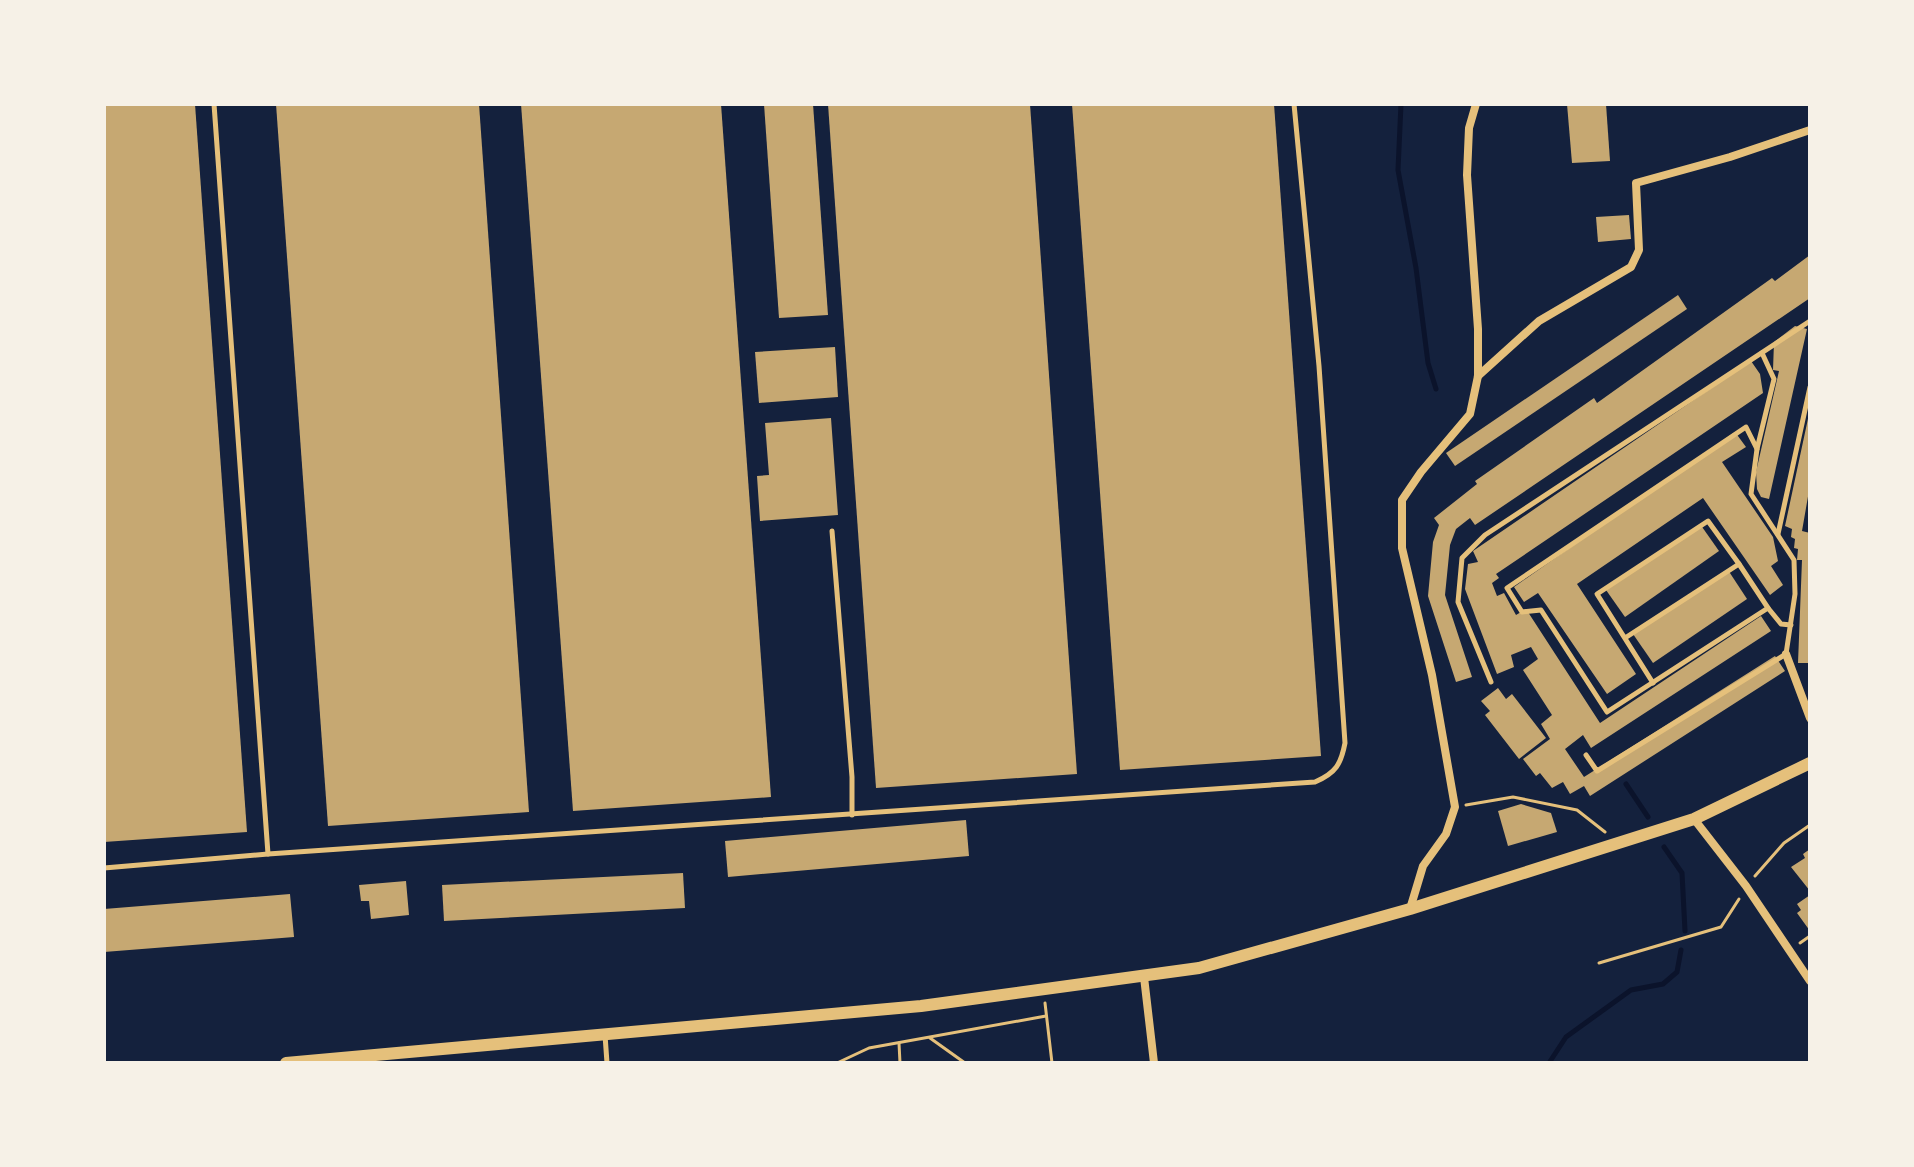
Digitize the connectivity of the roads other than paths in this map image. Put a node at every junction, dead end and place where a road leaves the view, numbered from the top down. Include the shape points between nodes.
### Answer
1 (214, 104) edge
2 (1294, 104) edge
3 (1476, 104) edge
4 (1810, 130) edge
5 (1810, 321) edge
6 (1762, 353) junction
7 (1478, 376) junction
8 (1810, 387) edge
9 (1757, 449) junction
10 (832, 531) dead end
11 (1778, 535) junction
12 (1739, 564) junction
13 (1768, 608) junction
14 (1791, 625) junction
15 (1625, 638) junction
16 (1786, 654) junction
17 (1491, 682) dead end
18 (1653, 683) junction
19 (1810, 718) edge
20 (1586, 755) dead end
21 (1810, 763) edge
22 (852, 815) junction
23 (1694, 819) junction
24 (268, 854) junction
25 (104, 868) edge
26 (1410, 909) junction
27 (1144, 977) junction
28 (1810, 981) edge
29 (605, 1034) junction
30 (286, 1063) edge
31 (607, 1063) edge
32 (1154, 1063) edge

1 - 24 lane
2 - 22 lane via 1320,382 1345,743 1342,763 1315,782
3 - 7 street via 1467,175
4 - 7 street via 1636,183 1639,250 1631,267 1539,321
5 - 6 lane
6 - 9 lane via 1774,379
6 - 17 lane via 1485,535 1462,558 1458,602
7 - 26 street via 1470,414 1402,500 1402,548 1455,807 1446,834 1423,866
8 - 11 lane
9 - 11 lane via 1751,494
9 - 18 lane via 1746,427 1507,588 1522,612 1541,610 1607,712
10 - 22 lane
11 - 14 lane via 1794,560
12 - 13 lane
12 - 15 lane
12 - 15 lane via 1708,521 1597,594
13 - 14 lane via 1781,624
13 - 18 lane
14 - 16 lane
15 - 18 lane
16 - 19 street
16 - 20 lane via 1597,771
21 - 23 street
22 - 24 lane
23 - 26 street
23 - 28 street
24 - 25 lane
26 - 27 street via 1199,968
27 - 29 street via 921,1006
27 - 32 street
29 - 30 street
29 - 31 lane

